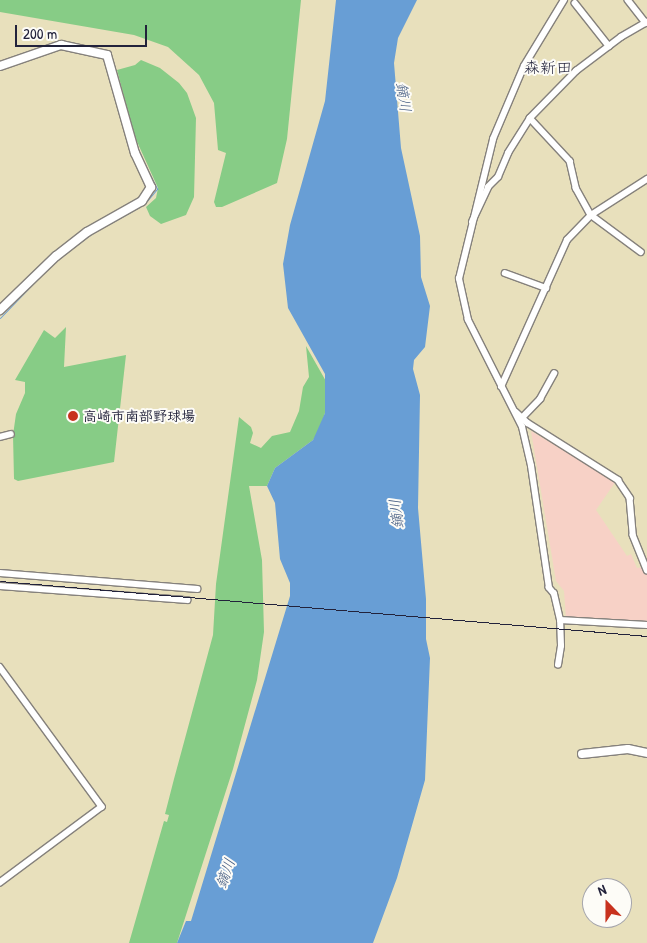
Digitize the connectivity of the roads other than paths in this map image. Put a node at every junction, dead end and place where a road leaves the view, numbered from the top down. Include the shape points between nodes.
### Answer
1 (564, 0) edge
2 (628, 0) edge
3 (575, 3) dead end
4 (646, 22) edge
5 (609, 46) junction
6 (0, 66) edge
7 (530, 118) junction
8 (647, 179) edge
9 (591, 215) junction
10 (471, 223) junction
11 (641, 252) dead end
12 (505, 274) dead end
13 (546, 288) junction
14 (0, 310) edge
15 (554, 374) dead end
16 (501, 387) junction
17 (520, 419) junction
18 (11, 434) dead end
19 (0, 437) edge
20 (647, 570) edge
21 (0, 573) edge
22 (0, 586) edge
23 (197, 589) dead end
24 (187, 600) dead end
25 (560, 620) junction
26 (647, 626) edge
27 (558, 664) dead end
28 (0, 667) edge
29 (647, 753) edge
30 (582, 754) dead end
31 (0, 883) edge

1 - 10 street via 524,66 510,97 493,139
2 - 4 street
3 - 5 street
4 - 5 street
5 - 7 street via 576,71
6 - 14 street via 61,45 107,55 134,153 151,187 142,201 87,232 56,256
7 - 9 street via 570,161 576,188
7 - 10 street via 498,177 488,187
8 - 9 street
9 - 11 street
9 - 13 street via 567,240
10 - 16 street via 462,258 460,292 468,320
12 - 13 street
13 - 16 street
15 - 17 street via 540,399
16 - 17 street
17 - 20 street via 618,480 630,498 633,535
17 - 25 street via 531,466 549,588 554,594
18 - 19 street
21 - 23 street
22 - 24 street
25 - 26 street
25 - 27 street via 562,646
28 - 31 street via 102,807
29 - 30 street via 628,749

